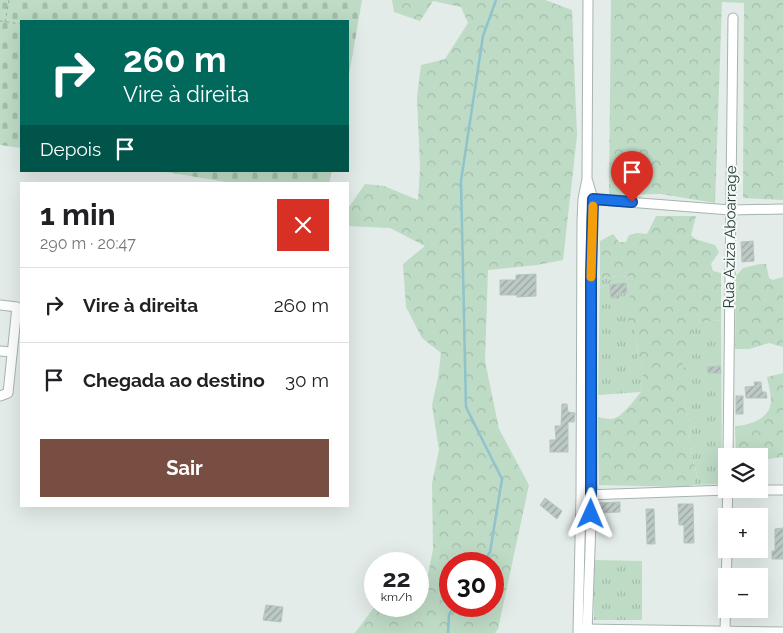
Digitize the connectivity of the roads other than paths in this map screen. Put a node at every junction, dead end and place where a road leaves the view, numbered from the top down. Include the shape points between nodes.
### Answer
1 (588, 0) edge
2 (732, 18) dead end
3 (587, 179) junction
4 (583, 199) junction
5 (593, 199) junction
6 (783, 209) edge
7 (730, 210) junction
8 (0, 305) edge
9 (0, 350) edge
10 (12, 352) junction
11 (0, 396) edge
12 (728, 448) edge
13 (718, 489) edge
14 (768, 490) edge
15 (783, 490) edge
16 (592, 494) junction
17 (581, 495) junction
18 (727, 558) edge
19 (582, 631) edge
20 (725, 632) edge
21 (783, 632) edge

1 - 3 street
2 - 7 street, Rua Aziza Aboarrage
3 - 4 street
3 - 5 street
4 - 5 street
4 - 17 street
5 - 7 street
5 - 16 street
6 - 7 street
7 - 12 street, Rua Aziza Aboarrage
8 - 10 street via 17,307
9 - 10 street
10 - 11 street via 8,393
13 - 16 street
14 - 15 street
16 - 17 street
16 - 19 street
17 - 19 street
18 - 20 street
19 - 20 street
20 - 21 street

